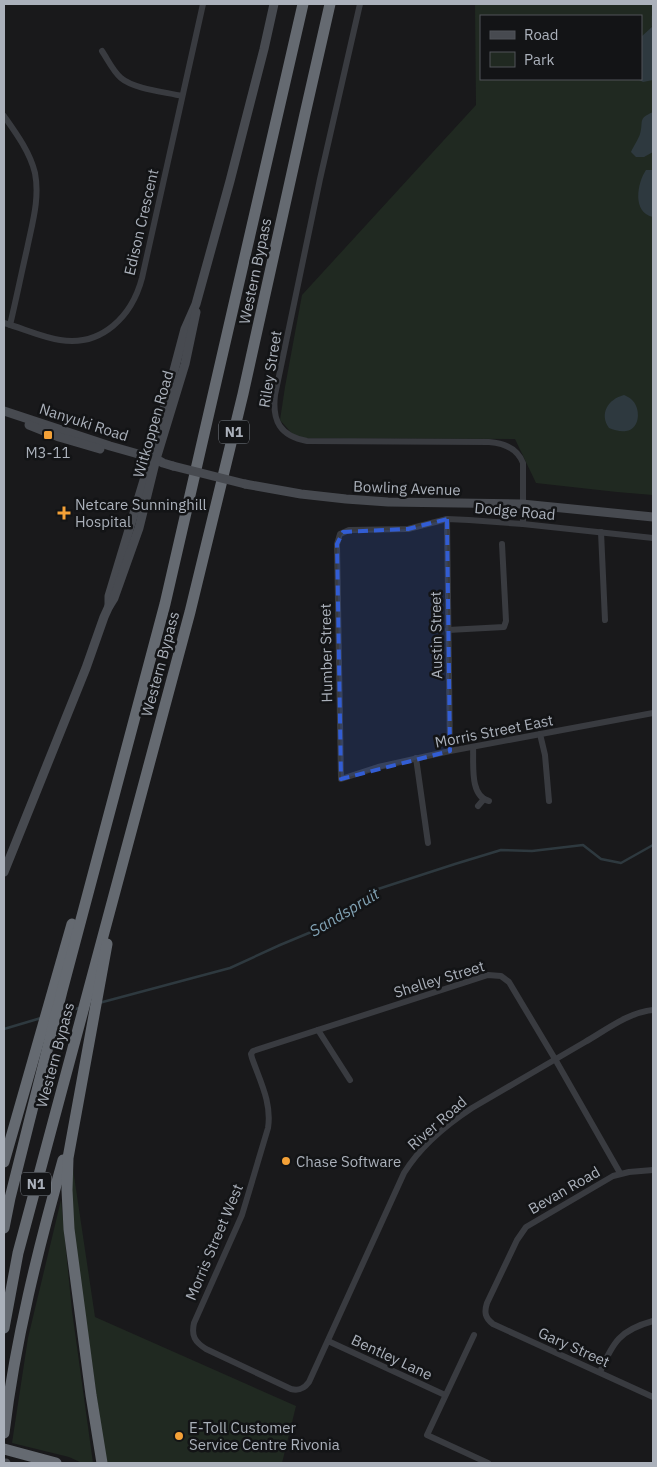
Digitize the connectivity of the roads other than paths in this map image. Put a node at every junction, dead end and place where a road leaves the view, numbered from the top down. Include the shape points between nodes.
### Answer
1 (203, 4) edge
2 (274, 4) edge
3 (303, 4) edge
4 (330, 4) edge
5 (360, 4) edge
6 (102, 51) dead end
7 (182, 96) junction
8 (4, 116) edge
9 (7, 324) edge
10 (4, 411) edge
11 (4, 417) edge
12 (155, 461) junction
13 (522, 504) junction
14 (653, 517) edge
15 (447, 519) junction
16 (522, 524) junction
17 (346, 531) joint
18 (601, 532) junction
19 (653, 538) edge
20 (502, 544) dead end
21 (605, 620) dead end
22 (448, 630) junction
23 (653, 713) edge
24 (540, 734) junction
25 (473, 747) junction
26 (450, 751) junction
27 (416, 758) junction
28 (341, 779) joint
29 (549, 801) dead end
30 (478, 806) dead end
31 (428, 843) dead end
32 (8, 852) edge
33 (4, 872) edge
34 (95, 984) junction
35 (653, 1010) edge
36 (318, 1030) junction
37 (43, 1046) junction
38 (251, 1054) joint
39 (555, 1059) junction
40 (350, 1080) dead end
41 (78, 1102) junction
42 (4, 1162) edge
43 (653, 1170) edge
44 (620, 1173) junction
45 (4, 1228) edge
46 (486, 1317) joint
47 (653, 1321) edge
48 (194, 1323) joint
49 (4, 1328) edge
50 (474, 1335) dead end
51 (328, 1341) junction
52 (600, 1372) junction
53 (445, 1395) junction
54 (653, 1397) edge
55 (4, 1432) edge
56 (4, 1449) edge
57 (56, 1463) edge
58 (102, 1463) edge
59 (488, 1463) edge

1 - 7 street, Edison Crescent
2 - 12 main road, Witkoppen Road via 233,172 196,304 185,330
3 - 37 highway, Western Bypass / N1 via 165,604 101,844 82,892
4 - 34 highway, Western Bypass / N1 via 241,403 190,612 124,856
5 - 13 street, Riley Street via 275,395 276,421 289,435 307,441 501,443 515,450 523,463
6 - 7 street via 122,79
7 - 9 street, Edison Crescent via 140,283 122,318 105,332 72,341
8 - 9 street via 31,160 36,187 35,210
10 - 12 main road, Nanyuki Road
11 - 12 main road, Nanyuki Road via 59,436
12 - 13 main road, Bowling Avenue, bridge via 245,484 301,494 397,502
12 - 32 main road, Witkoppen Road via 134,546
13 - 14 main road, Bowling Avenue
13 - 16 street, Riley Street
15 - 16 street, Dodge Road
15 - 17 street, Dodge Road via 408,528
15 - 22 street, Austin Street
16 - 18 street, Dodge Road
17 - 28 street, Humber Street via 340,534 337,544
18 - 19 street, Dodge Road
18 - 21 street
20 - 22 street via 504,627
22 - 26 street, Austin Street
23 - 24 street, Morris Street East
24 - 25 street, Morris Street East
24 - 29 street
25 - 26 street, Morris Street East
25 - 30 street via 475,788 486,800
26 - 27 street, Morris Street East
27 - 28 street, Morris Street East
27 - 31 street
32 - 33 main road, Witkoppen Road
34 - 41 highway
34 - 49 highway, Western Bypass / N1 via 76,1041 18,1253
35 - 39 street, River Road via 627,1018
36 - 38 street, Shelley Street
36 - 39 street, Shelley Street via 496,975 509,982
36 - 40 street
37 - 42 highway
37 - 45 highway, Western Bypass / N1
38 - 48 street, Morris Street West via 268,1108 268,1128 242,1215
39 - 44 street, Shelley Street
39 - 51 street, River Road via 459,1116 413,1159
41 - 55 highway via 25,1312
41 - 58 highway via 68,1158 68,1212
43 - 44 street, Bevan Road
44 - 46 street, Bevan Road via 526,1227 487,1303
46 - 52 street, Gary Street via 493,1324
47 - 52 street via 622,1335 610,1350
48 - 51 street, River Road via 193,1335 200,1345 296,1390 309,1382
50 - 53 street
51 - 53 street, Bentley Lane
52 - 54 street, Gary Street
53 - 59 street via 427,1435
56 - 57 highway

